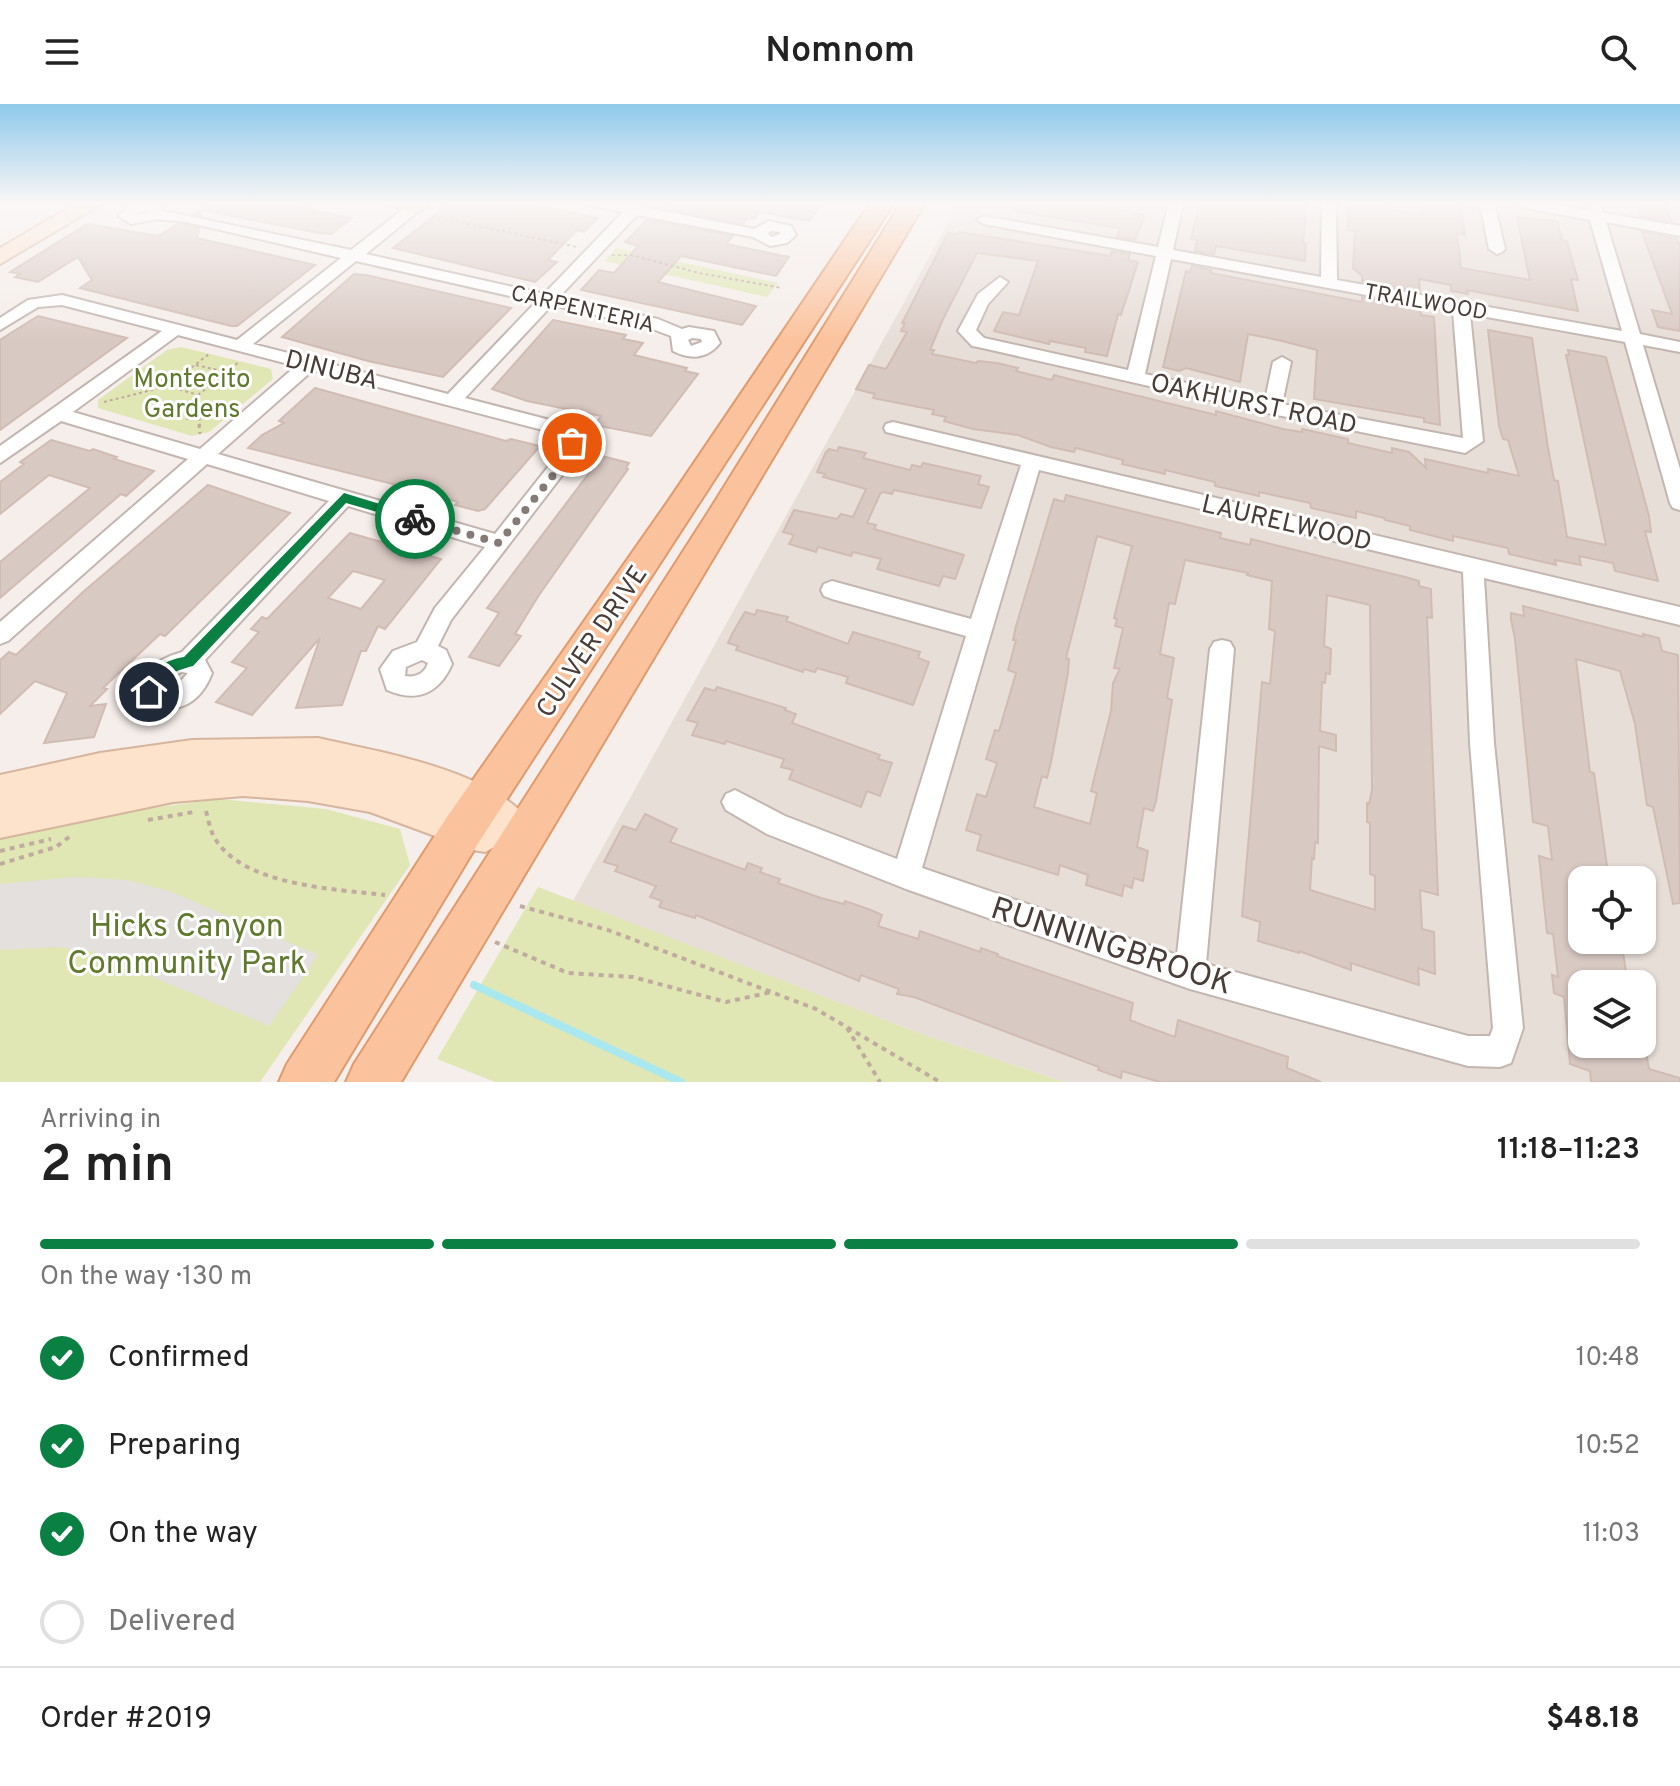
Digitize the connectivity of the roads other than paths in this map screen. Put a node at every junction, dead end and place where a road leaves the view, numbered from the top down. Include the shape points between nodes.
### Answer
1 (322, 249) edge
2 (360, 249) edge
3 (596, 249) edge
4 (852, 249) edge
5 (885, 249) edge
6 (1142, 249) edge
7 (1167, 249) edge
8 (1329, 249) edge
9 (1606, 249) edge
10 (1166, 253) junction
11 (353, 255) junction
12 (1000, 282) dead end
13 (1329, 284) junction
14 (548, 299) junction
15 (1461, 308) junction
16 (0, 325) edge
17 (176, 329) junction
18 (683, 335) dead end
19 (1631, 338) junction
20 (240, 346) junction
21 (1680, 347) edge
22 (1282, 362) dead end
23 (309, 364) junction
24 (1135, 378) junction
25 (452, 400) junction
26 (1272, 408) junction
27 (58, 414) junction
28 (1657, 419) junction
29 (1677, 423) dead end
30 (893, 428) dead end
31 (0, 456) edge
32 (201, 457) junction
33 (1032, 461) junction
34 (344, 498) junction
35 (1680, 503) edge
36 (499, 543) junction
37 (1473, 566) junction
38 (832, 590) dead end
39 (1680, 616) edge
40 (978, 630) junction
41 (0, 635) edge
42 (1222, 649) dead end
43 (424, 650) dead end
44 (188, 662) dead end
45 (0, 792) edge
46 (735, 802) dead end
47 (461, 819) junction
48 (0, 820) edge
49 (521, 838) junction
50 (906, 876) junction
51 (1190, 974) junction
52 (305, 1082) edge
53 (372, 1082) edge

1 - 11 street, CARPENTERIA
2 - 11 street
3 - 14 street
4 - 47 main road, CULVER DRIVE via 681,509
5 - 49 main road, CULVER DRIVE
6 - 10 street, TRAILWOOD
7 - 10 street
8 - 13 street
9 - 19 street
10 - 13 street, TRAILWOOD
10 - 24 street
11 - 14 street, CARPENTERIA
11 - 20 street
12 - 24 street, OAKHURST ROAD via 984,294 969,325 967,331 978,342
13 - 15 street, TRAILWOOD
14 - 18 street, CARPENTERIA
14 - 25 street
15 - 19 street, TRAILWOOD
15 - 26 street, OAKHURST ROAD via 1473,434 1465,446
16 - 17 street, DINUBA via 43,300 62,300
17 - 20 street, DINUBA
17 - 27 street
19 - 21 street, TRAILWOOD
19 - 28 street
20 - 23 street, DINUBA
22 - 26 street
23 - 25 street, DINUBA
23 - 32 street
24 - 26 street, OAKHURST ROAD
25 - 36 street, DINUBA via 554,426 571,437 573,448 567,458
27 - 31 street
27 - 32 street
28 - 29 street
28 - 35 street
30 - 33 street, LAURELWOOD
32 - 34 street
32 - 41 street
33 - 37 street, LAURELWOOD
33 - 40 street
34 - 36 street
34 - 44 street
36 - 43 street via 443,614
37 - 39 street, LAURELWOOD
37 - 51 street, RUNNINGBROOK via 1482,743 1508,1028 1500,1052 1468,1051
38 - 40 street
40 - 50 street
42 - 51 street
45 - 47 street via 192,756 318,754 426,780
46 - 50 street, RUNNINGBROOK via 776,825
47 - 48 street via 335,789 236,779 141,790
47 - 49 street
47 - 52 main road, CULVER DRIVE
49 - 53 main road, CULVER DRIVE
50 - 51 street, RUNNINGBROOK

